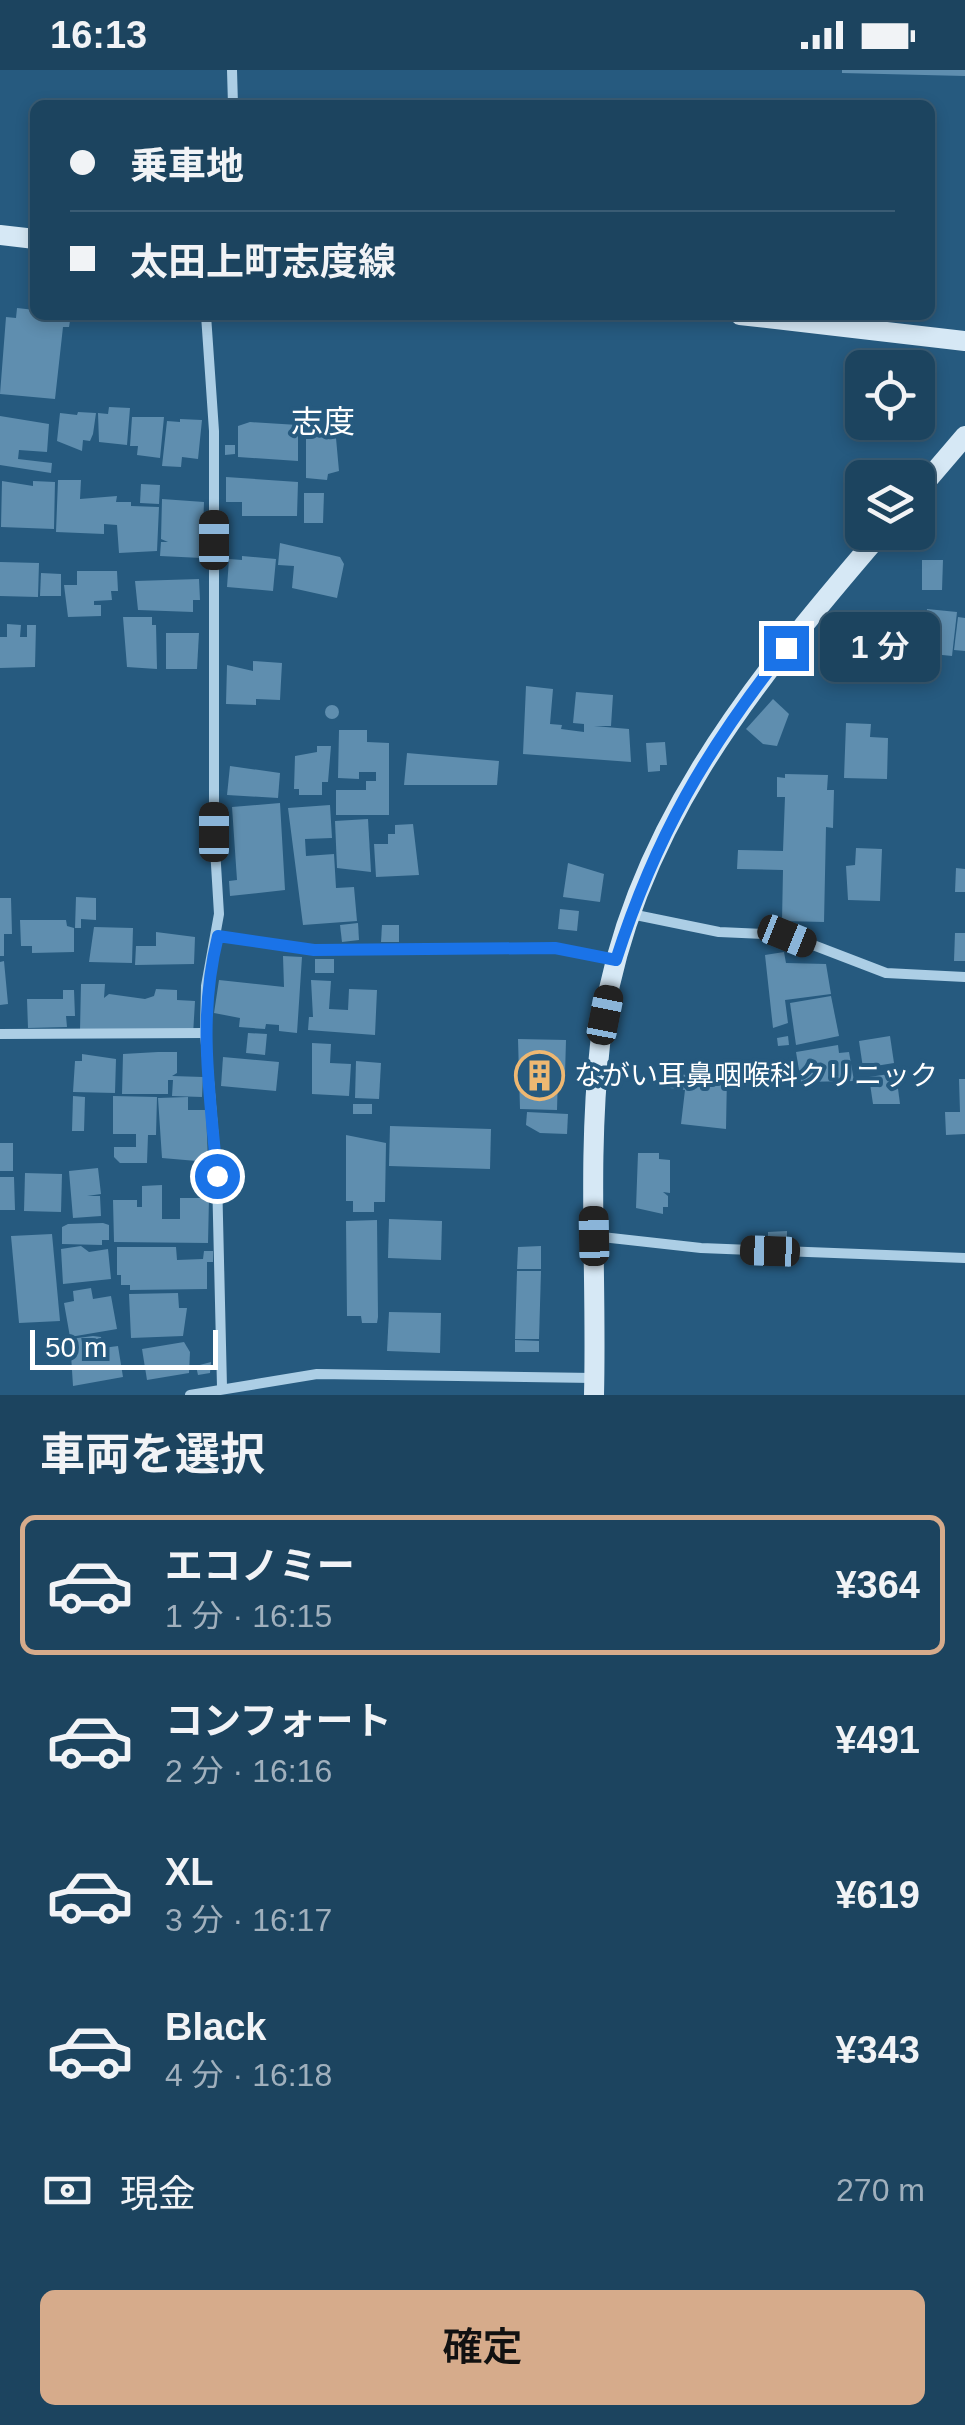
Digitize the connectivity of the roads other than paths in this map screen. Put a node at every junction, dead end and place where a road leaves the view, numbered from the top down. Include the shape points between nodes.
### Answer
1 (232, 70) edge
2 (233, 100) edge
3 (0, 236) edge
4 (30, 239) edge
5 (206, 320) edge
6 (783, 320) edge
7 (965, 341) edge
8 (965, 436) edge
9 (935, 471) edge
10 (867, 550) edge
11 (631, 914) junction
12 (218, 936) junction
13 (616, 960) junction
14 (965, 977) edge
15 (205, 1033) junction
16 (0, 1034) edge
17 (594, 1236) junction
18 (965, 1258) edge
19 (594, 1386) edge
20 (222, 1387) junction
21 (190, 1395) edge

1 - 2 street
3 - 4 main road
5 - 12 street via 214,431
6 - 7 main road
8 - 9 main road
10 - 11 main road via 723,728 666,826
11 - 13 main road
11 - 14 street via 719,932 787,936 886,973
12 - 13 street via 314,950 555,948
12 - 15 street via 206,986
13 - 17 main road via 600,1042
15 - 16 street
15 - 20 street via 217,1176
17 - 18 street via 701,1248
17 - 19 main road
19 - 20 street via 317,1374
20 - 21 street

